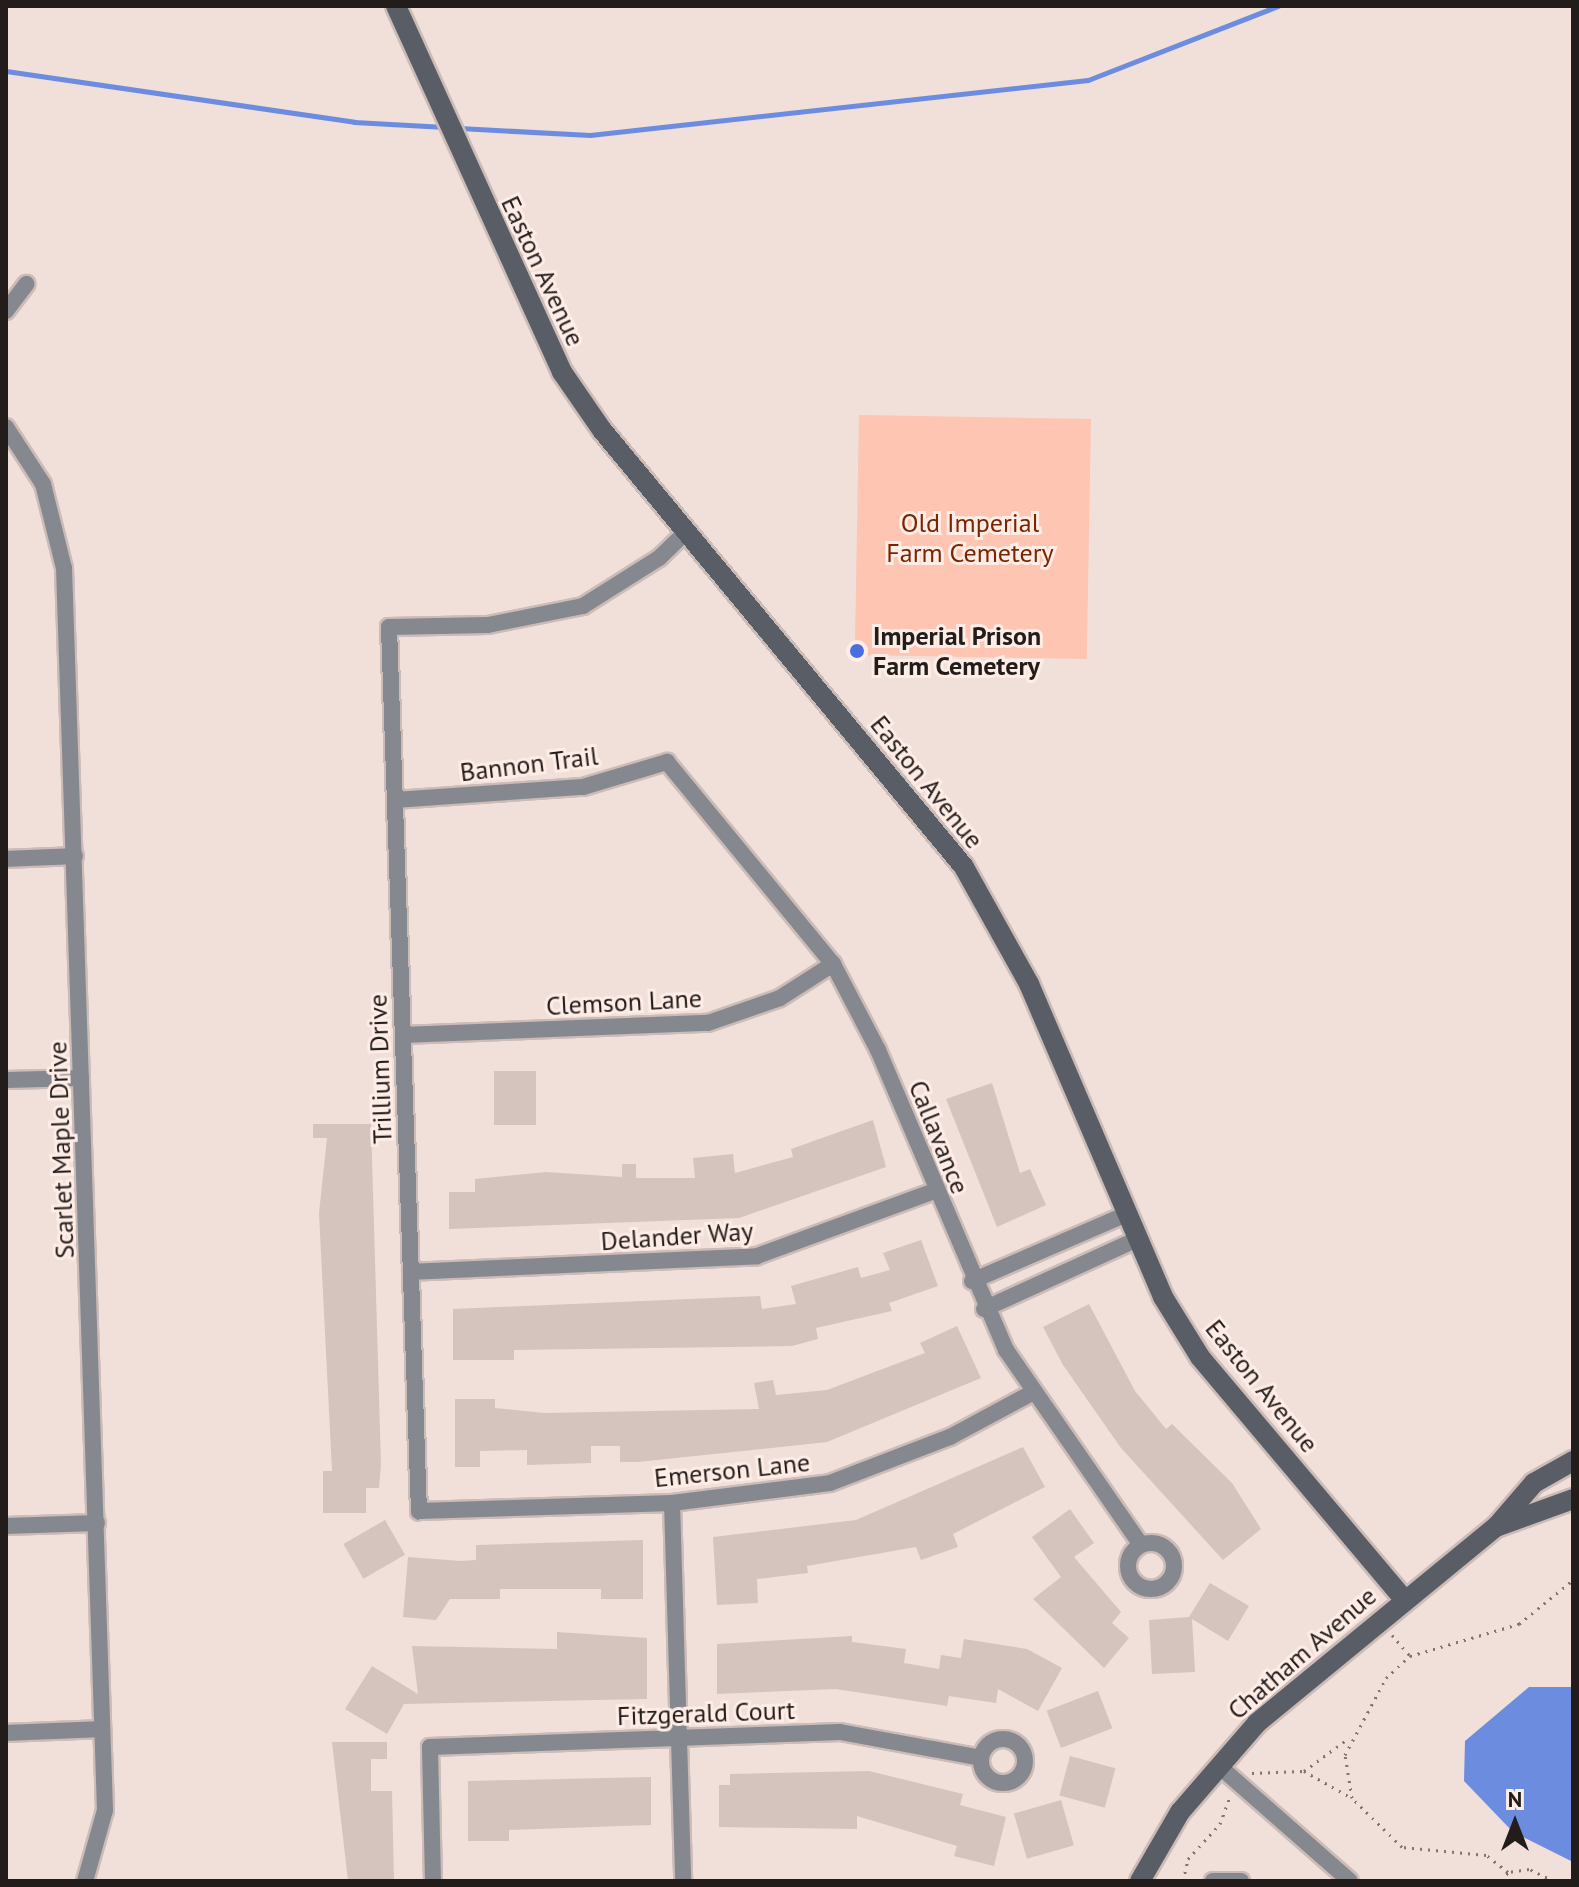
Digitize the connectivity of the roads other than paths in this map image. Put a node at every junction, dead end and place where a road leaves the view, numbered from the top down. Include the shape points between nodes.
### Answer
1 (396, 6) edge
2 (26, 284) dead end
3 (6, 311) edge
4 (6, 427) edge
5 (686, 532) junction
6 (667, 762) joint
7 (395, 800) junction
8 (75, 856) junction
9 (6, 859) edge
10 (833, 964) junction
11 (403, 1035) junction
12 (81, 1078) junction
13 (6, 1080) edge
14 (935, 1191) junction
15 (1122, 1216) junction
16 (1133, 1241) junction
17 (411, 1272) junction
18 (972, 1281) junction
19 (984, 1309) junction
20 (1030, 1394) junction
21 (1573, 1461) edge
22 (1573, 1499) edge
23 (672, 1503) junction
24 (419, 1511) joint
25 (97, 1523) junction
26 (6, 1526) edge
27 (1496, 1527) junction
28 (1141, 1545) dead end
29 (1404, 1599) junction
30 (102, 1729) junction
31 (6, 1733) edge
32 (678, 1738) junction
33 (981, 1758) dead end
34 (1219, 1766) junction
35 (85, 1881) edge
36 (433, 1881) edge
37 (683, 1881) edge
38 (1140, 1881) edge
39 (1213, 1881) edge
40 (1241, 1881) edge
41 (1350, 1881) edge

1 - 5 street, Easton Avenue via 562,372
2 - 3 street
4 - 8 street, Scarlet Maple Drive via 30,458 58,524
5 - 7 street, Trillium Drive via 659,558 583,606 488,625 389,627
5 - 15 street, Easton Avenue via 964,867 1029,984
6 - 7 street, Bannon Trail via 583,787
6 - 10 street, Callavance
7 - 11 street, Trillium Drive
8 - 9 street
8 - 12 street, Scarlet Maple Drive
10 - 11 street, Clemson Lane via 780,998 708,1023
10 - 14 street, Callavance via 878,1050
11 - 17 street, Trillium Drive
12 - 13 street
12 - 25 street, Scarlet Maple Drive
14 - 17 street, Delander Way via 757,1256
14 - 18 street, Callavance
15 - 16 street, Easton Avenue
15 - 18 street
16 - 19 street
16 - 29 street, Easton Avenue via 1200,1357
17 - 24 street, Trillium Drive
18 - 19 street, Callavance
19 - 20 street, Callavance
20 - 23 street, Emerson Lane via 950,1437 830,1483
20 - 28 street, Callavance
21 - 27 street, Chatham Avenue via 1534,1483
22 - 27 street, Chatham Avenue
23 - 24 street, Emerson Lane
23 - 32 street
25 - 26 street
25 - 30 street, Scarlet Maple Drive
27 - 29 street, Chatham Avenue
29 - 34 street, Chatham Avenue via 1257,1723
30 - 31 street
30 - 35 street, Scarlet Maple Drive via 104,1822
32 - 33 street, Fitzgerald Court via 840,1732
32 - 36 street, Fitzgerald Court via 430,1747
32 - 37 street
34 - 38 street, Chatham Avenue via 1180,1812
34 - 41 street
39 - 40 street

